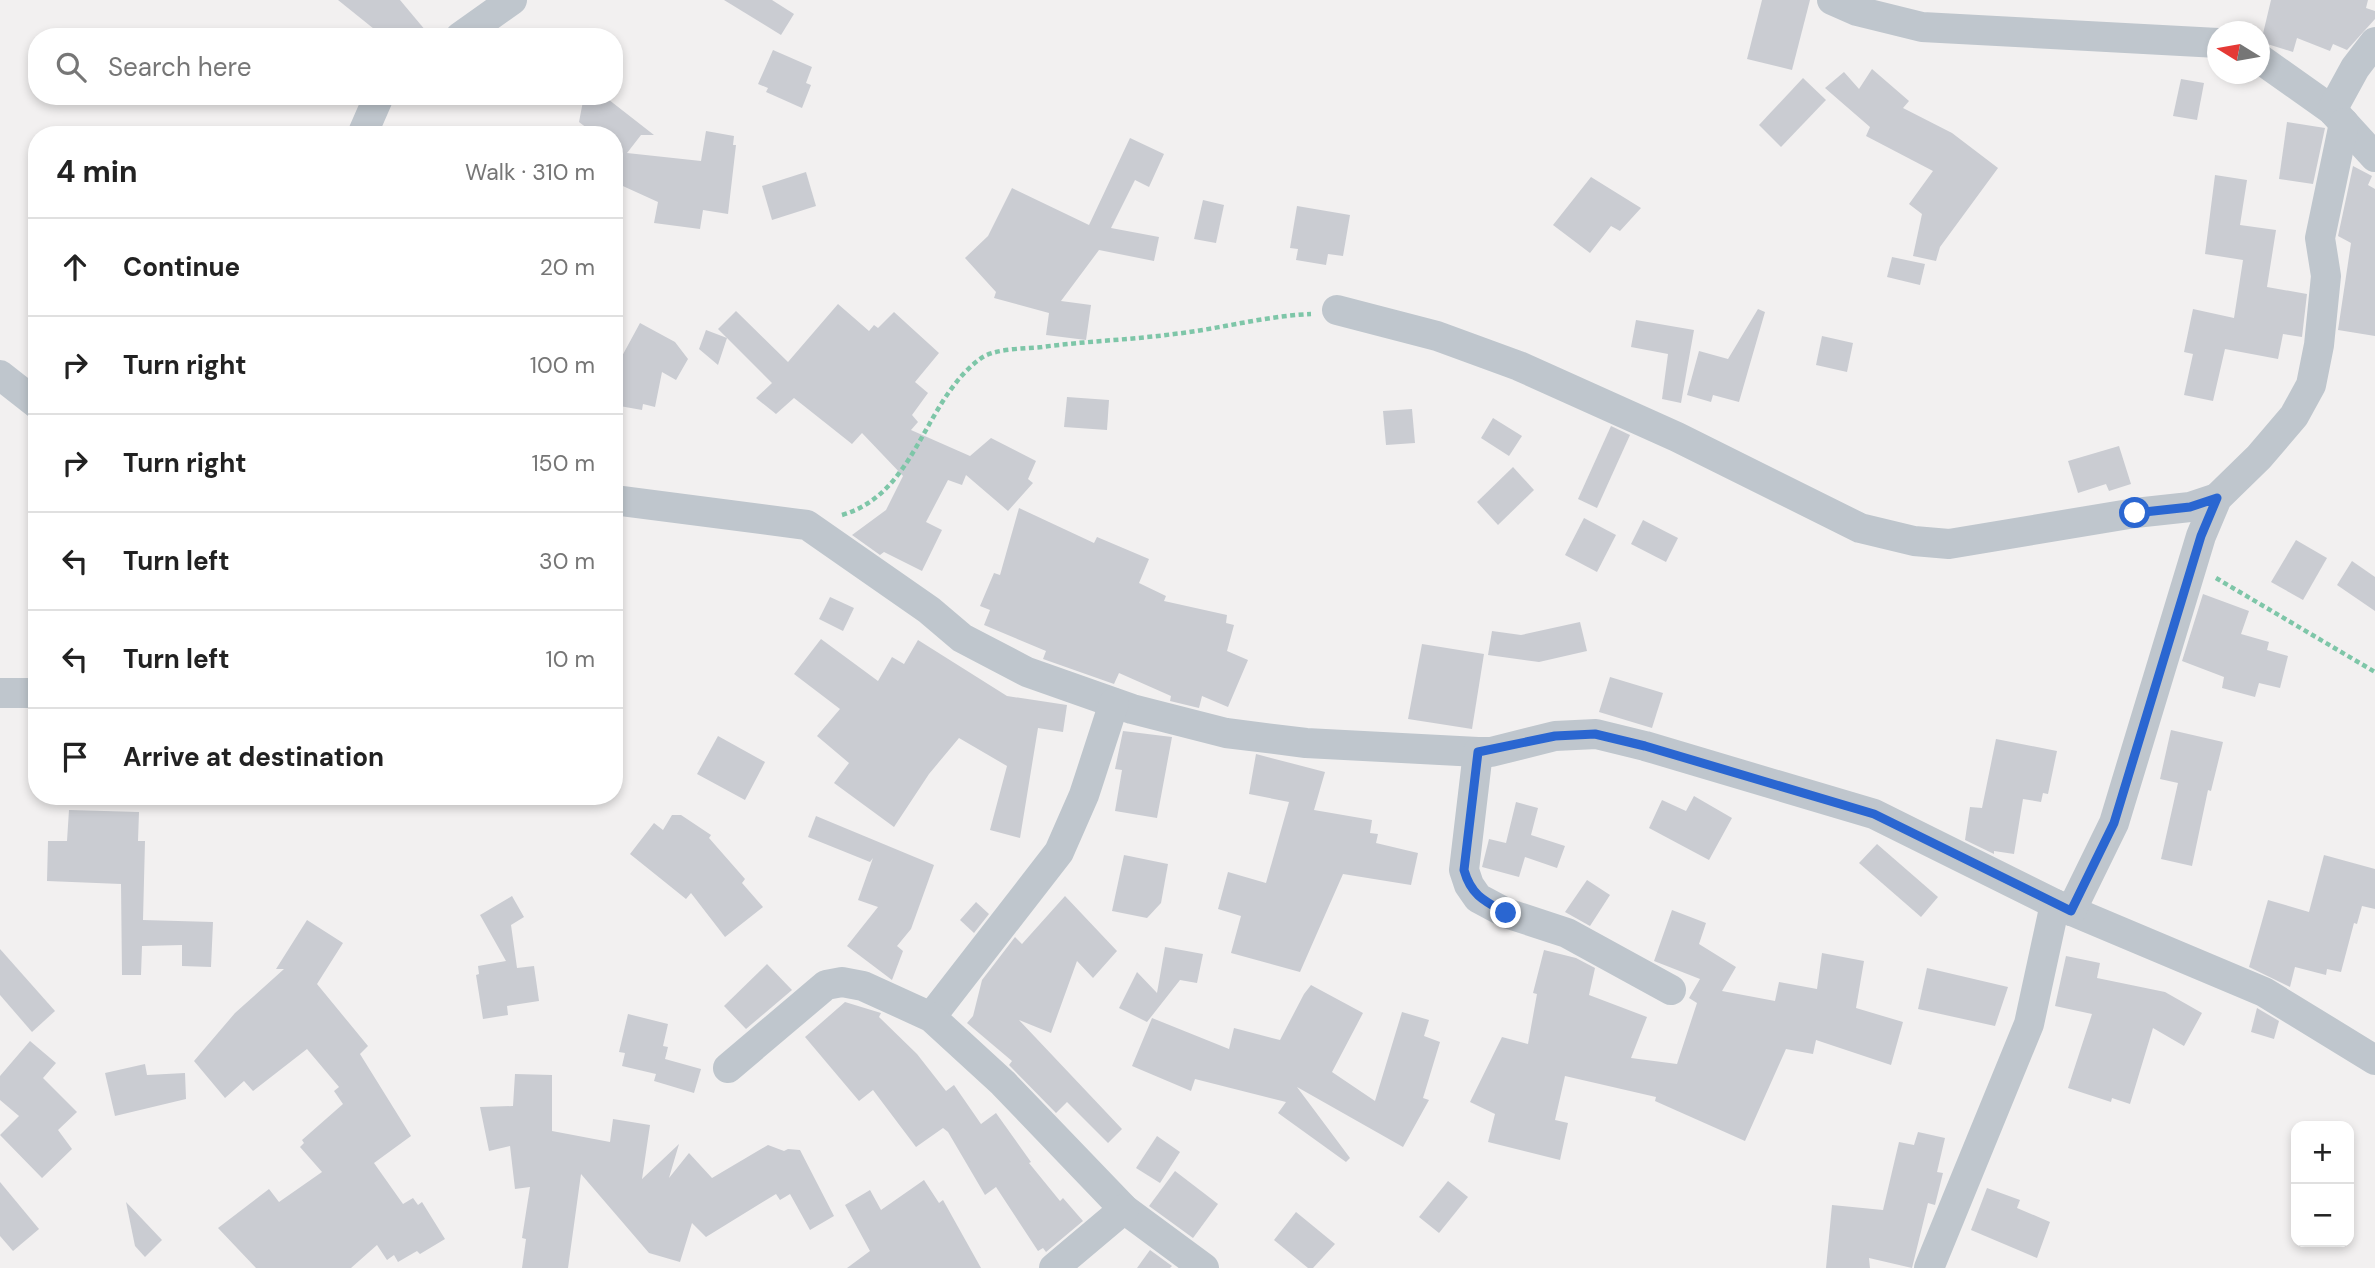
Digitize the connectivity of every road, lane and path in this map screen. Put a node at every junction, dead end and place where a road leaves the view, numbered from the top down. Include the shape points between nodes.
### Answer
1 (512, 0) edge
2 (1832, 0) edge
3 (473, 28) edge
4 (2207, 42) edge
5 (2375, 42) edge
6 (2270, 67) edge
7 (375, 105) edge
8 (2338, 117) junction
9 (366, 126) edge
10 (2375, 157) edge
11 (1337, 310) joint
12 (0, 375) edge
13 (28, 397) edge
14 (2217, 498) junction
15 (623, 501) edge
16 (807, 524) junction
17 (2193, 563) junction
18 (2375, 672) edge
19 (0, 693) edge
20 (28, 693) edge
21 (1114, 703) junction
22 (1478, 752) junction
23 (2063, 908) junction
24 (1671, 990) dead end
25 (931, 1017) junction
26 (2375, 1060) edge
27 (729, 1068) dead end
28 (1125, 1209) junction
29 (1054, 1268) edge
30 (1204, 1268) edge
31 (1929, 1268) edge

1 - 3 street
2 - 4 street via 1922,27
5 - 8 street via 2355,68
6 - 8 street
7 - 9 street
8 - 10 street
8 - 14 street via 2320,238 2326,276 2311,385 2294,416
11 - 14 street via 1437,335 1519,366 1860,528 1914,541 1949,544 2190,507
11 - 16 path via 982,357 962,375 937,409 907,465 883,490 850,512
12 - 13 street
14 - 17 street
15 - 16 street
16 - 21 street via 962,638 1027,671
17 - 18 path
17 - 23 street via 2114,823
19 - 20 street
21 - 22 street via 1226,733 1306,743
21 - 25 street via 1059,852
22 - 23 street via 1555,736 1595,734 1645,746 1874,814
22 - 24 street via 1464,870 1478,898 1506,913 1567,933
23 - 26 street via 2264,992
23 - 31 street via 2029,1024
25 - 27 street via 863,986 826,985
25 - 28 street via 1003,1083
28 - 29 street
28 - 30 street

